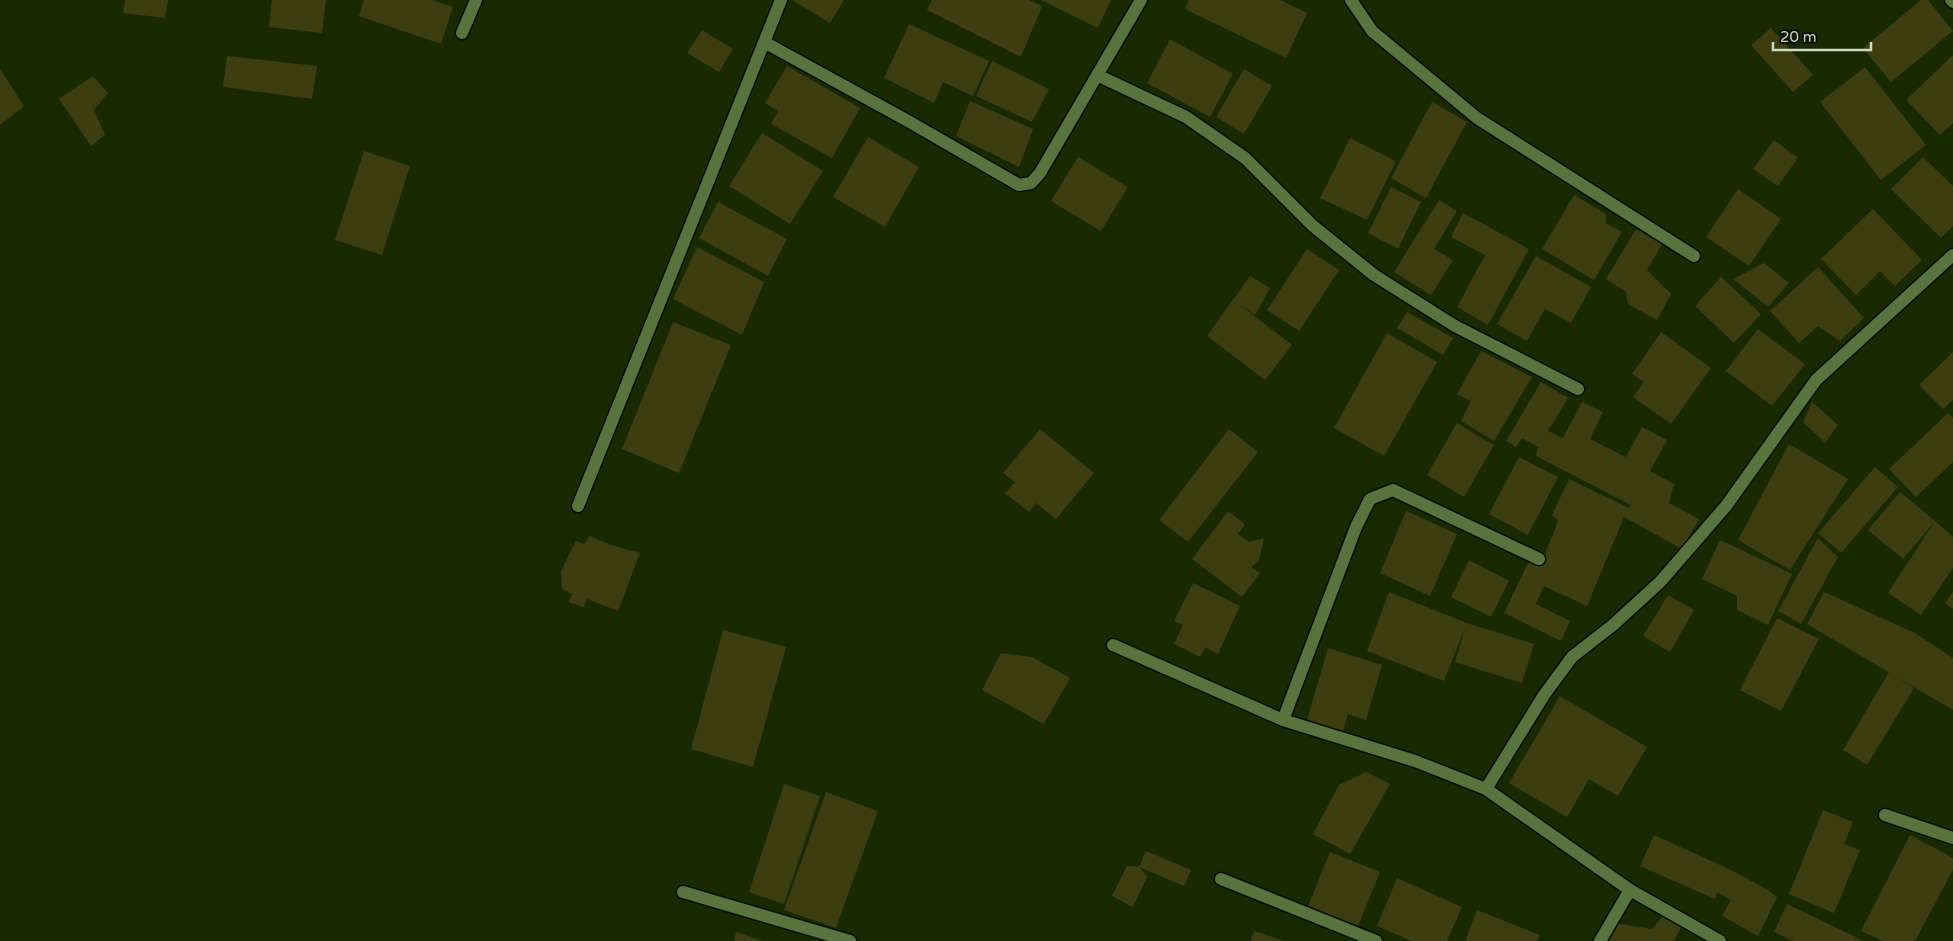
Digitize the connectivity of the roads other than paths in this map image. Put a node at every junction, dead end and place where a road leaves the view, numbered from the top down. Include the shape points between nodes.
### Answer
1 (476, 0) edge
2 (780, 0) edge
3 (1140, 0) edge
4 (1351, 0) edge
5 (462, 33) dead end
6 (764, 42) junction
7 (1097, 75) junction
8 (1953, 255) edge
9 (1694, 256) dead end
10 (1578, 389) dead end
11 (578, 506) dead end
12 (1539, 560) dead end
13 (1113, 646) dead end
14 (1283, 720) junction
15 (1486, 789) junction
16 (1885, 815) dead end
17 (1953, 838) edge
18 (1221, 879) dead end
19 (1630, 890) junction
20 (684, 892) dead end
21 (850, 941) edge
22 (1376, 941) edge
23 (1600, 941) edge
24 (1720, 941) edge

1 - 5 street
2 - 6 street
3 - 7 street
4 - 9 street via 1372,31 1477,118
6 - 7 street via 1019,185 1031,183 1040,174
6 - 11 street
7 - 10 street via 1186,117 1245,158 1313,226 1374,275 1455,326
8 - 15 street via 1816,380 1726,506 1660,582 1572,657 1544,695
12 - 14 street via 1394,490 1370,499 1356,527
13 - 14 street
14 - 15 street via 1415,761
15 - 19 street
16 - 17 street
18 - 22 street
19 - 23 street
19 - 24 street
20 - 21 street

